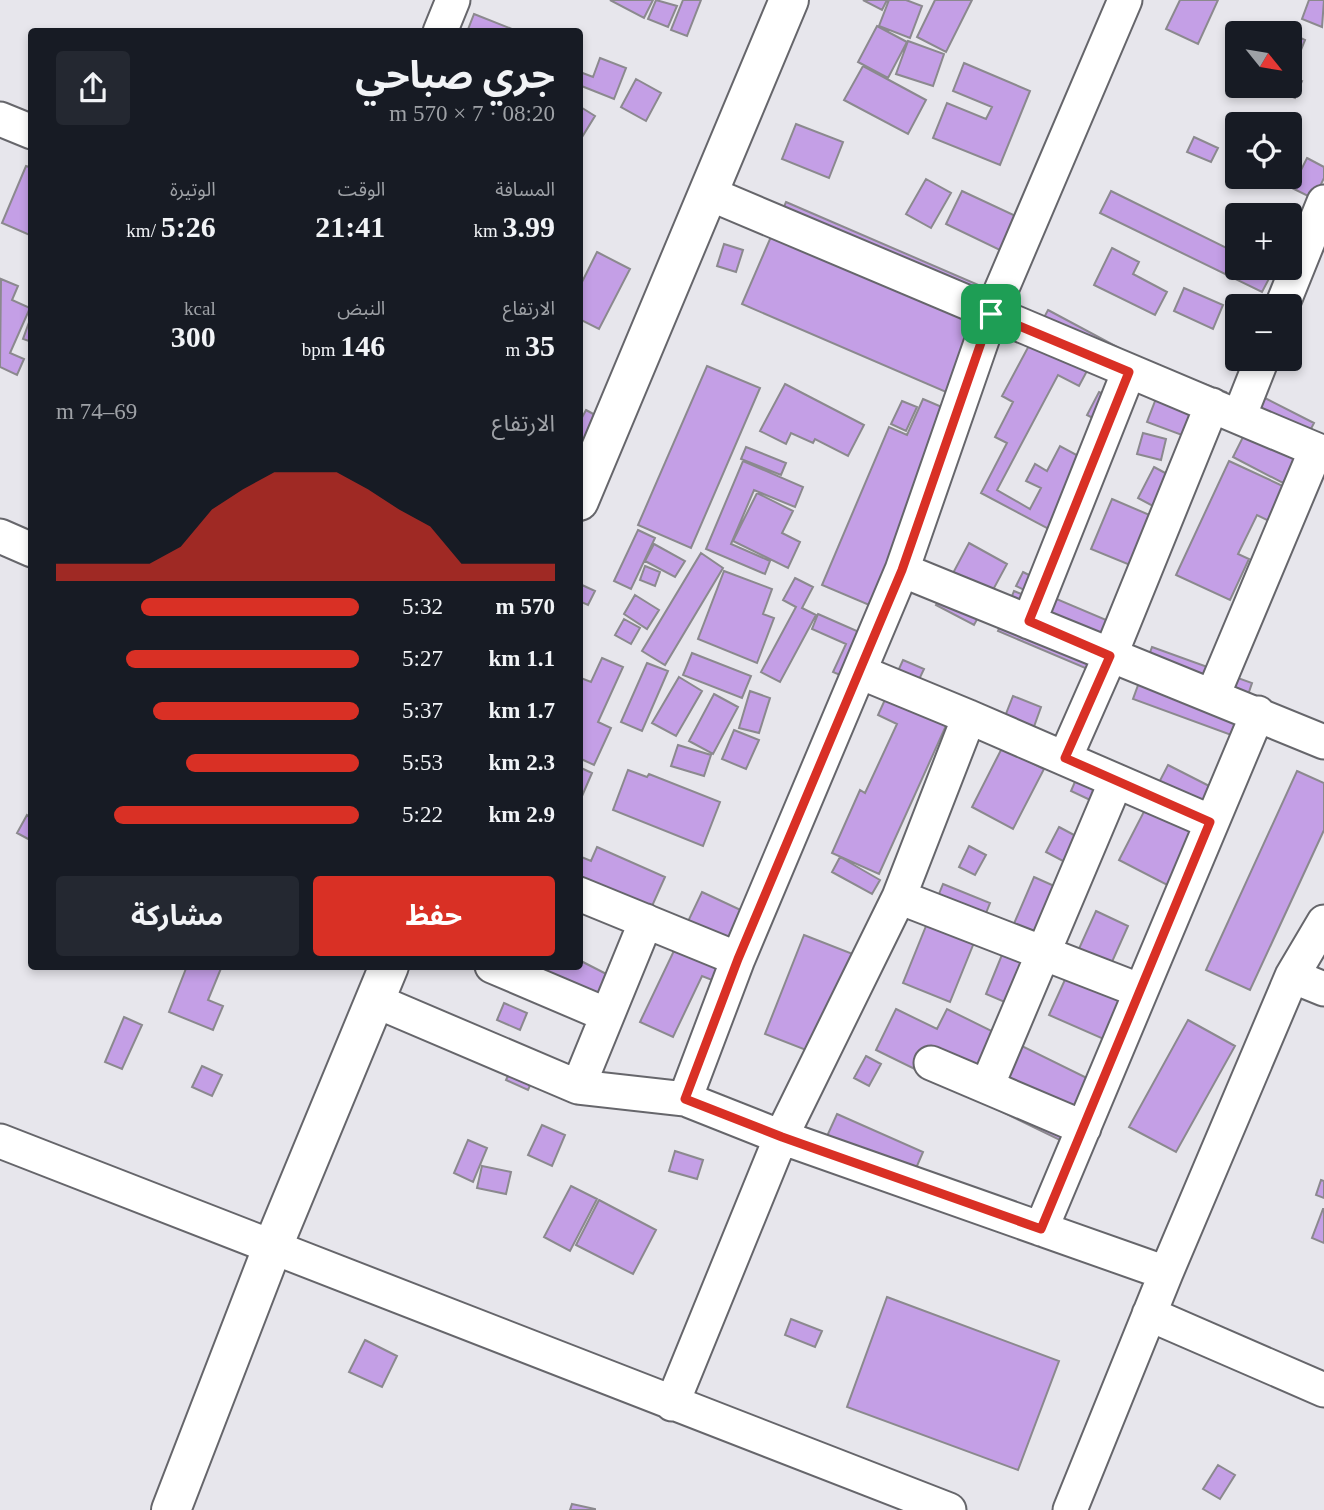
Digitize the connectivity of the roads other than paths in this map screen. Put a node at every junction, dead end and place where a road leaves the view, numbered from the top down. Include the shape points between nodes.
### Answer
1 (453, 0) edge
2 (789, 0) edge
3 (1125, 0) edge
4 (442, 28) edge
5 (0, 119) edge
6 (28, 130) edge
7 (708, 193) junction
8 (1324, 202) edge
9 (1287, 294) edge
10 (991, 314) junction
11 (1254, 371) edge
12 (1129, 372) junction
13 (1226, 411) junction
14 (1320, 452) edge
15 (583, 491) edge
16 (0, 536) edge
17 (28, 548) edge
18 (902, 570) junction
19 (1029, 621) junction
20 (1110, 656) junction
21 (860, 672) junction
22 (1213, 695) junction
23 (1258, 713) junction
24 (969, 717) junction
25 (1324, 742) edge
26 (1065, 758) junction
27 (1116, 781) junction
28 (1210, 822) junction
29 (583, 896) edge
30 (899, 897) junction
31 (646, 922) junction
32 (1324, 922) edge
33 (1043, 953) junction
34 (738, 959) junction
35 (388, 970) edge
36 (501, 970) edge
37 (1293, 976) junction
38 (1324, 989) edge
39 (1141, 991) junction
40 (376, 1001) junction
41 (607, 1015) junction
42 (931, 1063) dead end
43 (987, 1086) junction
44 (579, 1087) junction
45 (685, 1099) junction
46 (1084, 1128) junction
47 (782, 1137) junction
48 (0, 1141) edge
49 (1041, 1229) junction
50 (273, 1246) junction
51 (1166, 1273) junction
52 (1149, 1314) junction
53 (1324, 1390) edge
54 (672, 1404) junction
55 (171, 1510) edge
56 (949, 1510) edge
57 (1070, 1510) edge

1 - 4 street
2 - 7 main road
3 - 10 street
5 - 6 street
7 - 10 street
7 - 15 main road
8 - 9 street
10 - 12 street
10 - 18 street
11 - 13 street
12 - 13 street
12 - 19 street
13 - 14 street
13 - 20 street
14 - 22 street
16 - 17 street
18 - 19 street
18 - 21 street
19 - 20 street
20 - 22 street
20 - 26 street
21 - 24 street
21 - 34 street
22 - 23 street
23 - 25 street
23 - 28 street
24 - 26 street
24 - 30 street
26 - 27 street
27 - 28 street
27 - 33 street
28 - 39 street
29 - 31 street
30 - 33 street
30 - 47 street
31 - 34 street
31 - 41 street
32 - 37 street
33 - 39 street
33 - 43 street
34 - 45 street
35 - 40 main road
36 - 41 street
37 - 38 street
37 - 51 street
39 - 46 street
40 - 44 street
40 - 50 main road
41 - 44 street
42 - 43 street
43 - 46 street
44 - 45 street
45 - 47 street
46 - 49 street
47 - 49 street
47 - 54 street
48 - 50 street
49 - 51 street
50 - 54 street
50 - 55 main road
51 - 52 street
52 - 53 street
52 - 57 street
54 - 56 street

